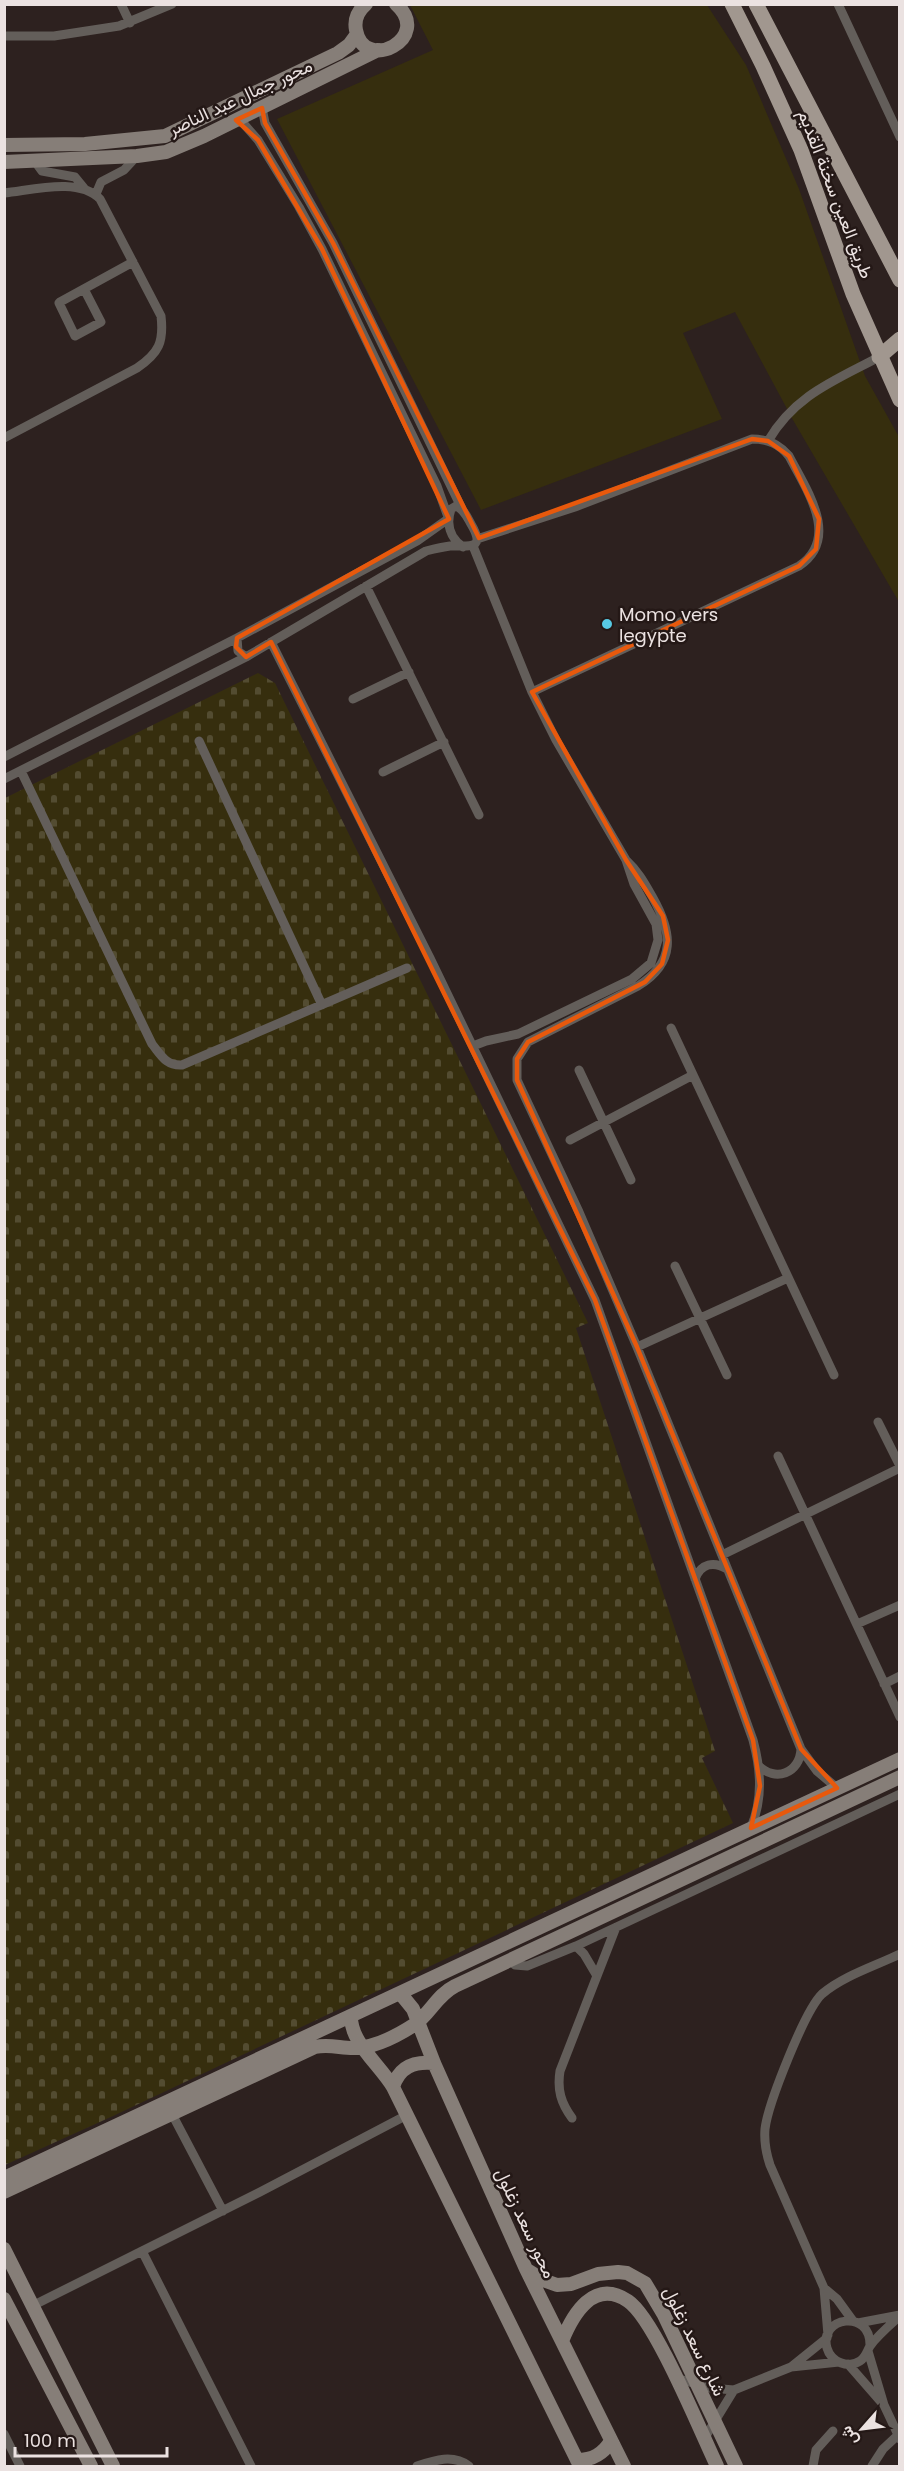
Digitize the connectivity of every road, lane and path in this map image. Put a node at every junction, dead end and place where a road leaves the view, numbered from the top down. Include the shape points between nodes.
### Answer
1 (121, 4) edge
2 (172, 4) edge
3 (396, 4) edge
4 (732, 4) edge
5 (756, 4) edge
6 (838, 4) edge
7 (363, 5) edge
8 (130, 23) junction
9 (357, 34) junction
10 (4, 36) edge
11 (378, 50) junction
12 (262, 108) junction
13 (236, 120) junction
14 (900, 137) edge
15 (4, 145) edge
16 (137, 156) junction
17 (34, 160) junction
18 (4, 162) edge
19 (84, 188) junction
20 (4, 194) edge
21 (96, 194) junction
22 (133, 262) junction
23 (900, 280) edge
24 (84, 289) junction
25 (900, 339) edge
26 (879, 357) junction
27 (900, 400) edge
28 (4, 438) edge
29 (768, 441) junction
30 (462, 509) junction
31 (448, 518) junction
32 (471, 544) junction
33 (366, 586) junction
34 (272, 618) junction
35 (283, 634) junction
36 (237, 638) junction
37 (271, 642) junction
38 (246, 657) junction
39 (409, 672) junction
40 (532, 692) junction
41 (353, 699) dead end
42 (200, 741) dead end
43 (444, 742) junction
44 (4, 757) edge
45 (21, 771) junction
46 (383, 772) dead end
47 (4, 779) edge
48 (479, 815) dead end
49 (626, 860) junction
50 (407, 968) dead end
51 (322, 1005) junction
52 (671, 1028) dead end
53 (510, 1037) junction
54 (474, 1046) junction
55 (519, 1053) junction
56 (579, 1070) dead end
57 (693, 1075) junction
58 (604, 1123) junction
59 (570, 1140) dead end
60 (631, 1179) dead end
61 (675, 1266) dead end
62 (788, 1278) junction
63 (700, 1318) junction
64 (637, 1347) junction
65 (727, 1375) dead end
66 (834, 1375) dead end
67 (878, 1422) dead end
68 (778, 1456) dead end
69 (900, 1467) edge
70 (805, 1514) junction
71 (722, 1555) junction
72 (727, 1569) junction
73 (695, 1579) junction
74 (900, 1605) edge
75 (856, 1624) junction
76 (900, 1676) edge
77 (884, 1684) junction
78 (900, 1717) edge
79 (801, 1749) junction
80 (900, 1759) edge
81 (758, 1765) junction
82 (900, 1777) edge
83 (837, 1788) junction
84 (900, 1794) edge
85 (751, 1828) junction
86 (616, 1928) junction
87 (576, 1946) junction
88 (900, 1954) edge
89 (509, 1960) junction
90 (597, 1976) junction
91 (400, 1993) junction
92 (351, 2016) junction
93 (418, 2022) junction
94 (364, 2047) junction
95 (434, 2063) junction
96 (393, 2087) junction
97 (172, 2114) junction
98 (407, 2115) junction
99 (572, 2118) dead end
100 (4, 2178) edge
101 (4, 2192) edge
102 (223, 2211) junction
103 (4, 2249) edge
104 (142, 2251) junction
105 (526, 2269) junction
106 (824, 2288) junction
107 (4, 2299) edge
108 (32, 2306) junction
109 (900, 2315) edge
110 (855, 2322) junction
111 (827, 2336) junction
112 (562, 2341) junction
113 (869, 2349) junction
114 (843, 2363) junction
115 (791, 2367) junction
116 (675, 2378) junction
117 (696, 2384) junction
118 (734, 2390) junction
119 (884, 2405) junction
120 (714, 2421) junction
121 (833, 2431) dead end
122 (4, 2434) edge
123 (899, 2437) edge
124 (704, 2439) junction
125 (611, 2441) junction
126 (578, 2463) edge
127 (20, 2466) edge
128 (91, 2466) edge
129 (113, 2466) edge
130 (251, 2466) edge
131 (417, 2466) edge
132 (469, 2466) edge
133 (624, 2466) edge
134 (717, 2466) edge
135 (736, 2466) edge
136 (813, 2466) edge
137 (872, 2466) edge

1 - 8 street
2 - 8 street
3 - 11 main road, محور جمال عبد الناصر via 405,16 405,33 395,46
4 - 26 main road, طريق العين سخنة القديم via 801,150
5 - 23 main road, طريق العين سخنة القديم
6 - 14 street
7 - 9 main road via 356,22
8 - 10 street via 54,36
9 - 11 main road via 363,43
9 - 15 main road, محور جمال عبد الناصر via 338,53 165,136 85,144
11 - 12 main road, محور جمال عبد الناصر
12 - 13 main road, محور جمال عبد الناصر
12 - 30 street via 265,123 333,243
13 - 16 main road, محور جمال عبد الناصر via 166,152
13 - 31 street via 258,140 322,249 437,486
16 - 17 main road, محور جمال عبد الناصر
16 - 21 street via 124,170 101,182
17 - 18 main road, محور جمال عبد الناصر
17 - 19 street via 42,171 75,177
19 - 20 street
19 - 21 street
21 - 22 street
22 - 24 street
22 - 28 street via 161,316 163,332 150,359
24 - 24 street via 58,305 77,336 101,322
25 - 26 main road
26 - 27 main road, طريق العين سخنة القديم
26 - 29 street via 801,401 778,424
29 - 32 street via 743,440
29 - 40 street via 789,456 819,519 819,542 812,556 799,566
30 - 31 street via 453,507
30 - 32 street
31 - 32 street via 454,539
31 - 34 street via 417,541
32 - 33 street via 426,551
32 - 40 street
33 - 35 street
33 - 39 street
34 - 35 street via 283,625
34 - 36 street
35 - 37 street
36 - 38 street via 236,647
36 - 44 street
37 - 38 street
37 - 54 street
38 - 45 street
39 - 41 street
39 - 43 street
40 - 49 street
42 - 51 street
43 - 46 street
43 - 48 street
45 - 47 street
45 - 51 street via 152,1044 166,1061 182,1065
49 - 53 street via 656,924 658,940 651,963 632,979
49 - 55 street via 642,878 666,924 667,948 662,964 645,982 534,1038
50 - 51 street
52 - 57 street
53 - 54 street
53 - 55 street
54 - 73 street via 595,1300
55 - 64 street via 515,1066 517,1080
56 - 58 street
57 - 58 street
57 - 62 street
58 - 59 street
58 - 60 street
61 - 63 street
62 - 63 street
62 - 66 street
63 - 64 street
63 - 65 street
64 - 71 street
67 - 69 street
68 - 70 street
69 - 70 street
70 - 71 street
70 - 75 street
71 - 72 street
72 - 73 street via 708,1564
72 - 79 street
73 - 81 street via 753,1740
74 - 75 street
75 - 77 street
76 - 77 street
77 - 78 street
79 - 81 street via 797,1765 783,1774 772,1774
79 - 83 street via 817,1771
80 - 83 main road
81 - 85 street via 760,1797
82 - 89 main road
83 - 85 main road
84 - 86 street
85 - 91 main road
86 - 87 street
86 - 90 street
87 - 89 street via 527,1966
87 - 90 street
88 - 106 street via 833,1986 815,2002 803,2022 767,2120 765,2138 770,2165
89 - 93 main road via 449,1989
90 - 99 street via 560,2072 558,2084 564,2108
91 - 92 main road
91 - 93 main road, محور سعد زغلول
92 - 94 main road via 352,2030
92 - 100 main road
93 - 94 main road
93 - 95 main road, محور سعد زغلول
94 - 96 main road
94 - 97 main road via 315,2047
95 - 96 main road via 408,2065
95 - 105 main road, محور سعد زغلول
96 - 98 main road
97 - 101 main road
97 - 102 street
98 - 102 street
98 - 126 main road
102 - 104 street
103 - 108 main road
104 - 108 street
104 - 130 street
105 - 112 main road, محور سعد زغلول
105 - 117 main road, شارع سعد زغلول via 556,2284 571,2284 605,2273 627,2273 645,2283
106 - 110 street
106 - 111 street
107 - 128 main road
108 - 129 main road
109 - 110 street
109 - 113 street
110 - 111 street via 838,2323
110 - 113 street via 868,2332
111 - 114 street via 830,2354
111 - 115 street
112 - 116 main road, شارع سعد زغلول via 571,2318 589,2300 614,2295 637,2310
112 - 125 main road, محور سعد زغلول
113 - 114 street via 862,2360
113 - 119 street
114 - 115 street
114 - 119 street
115 - 118 street
116 - 117 street
116 - 124 main road, شارع سعد زغلول
117 - 118 street
117 - 120 main road, شارع سعد زغلول
118 - 120 street
119 - 123 street
120 - 124 street
120 - 135 main road, شارع سعد زغلول
121 - 136 street via 816,2450
122 - 127 street
123 - 137 street via 883,2449
124 - 134 main road, شارع سعد زغلول
125 - 126 main road via 601,2454
125 - 133 main road, محور سعد زغلول
131 - 132 street via 445,2459

